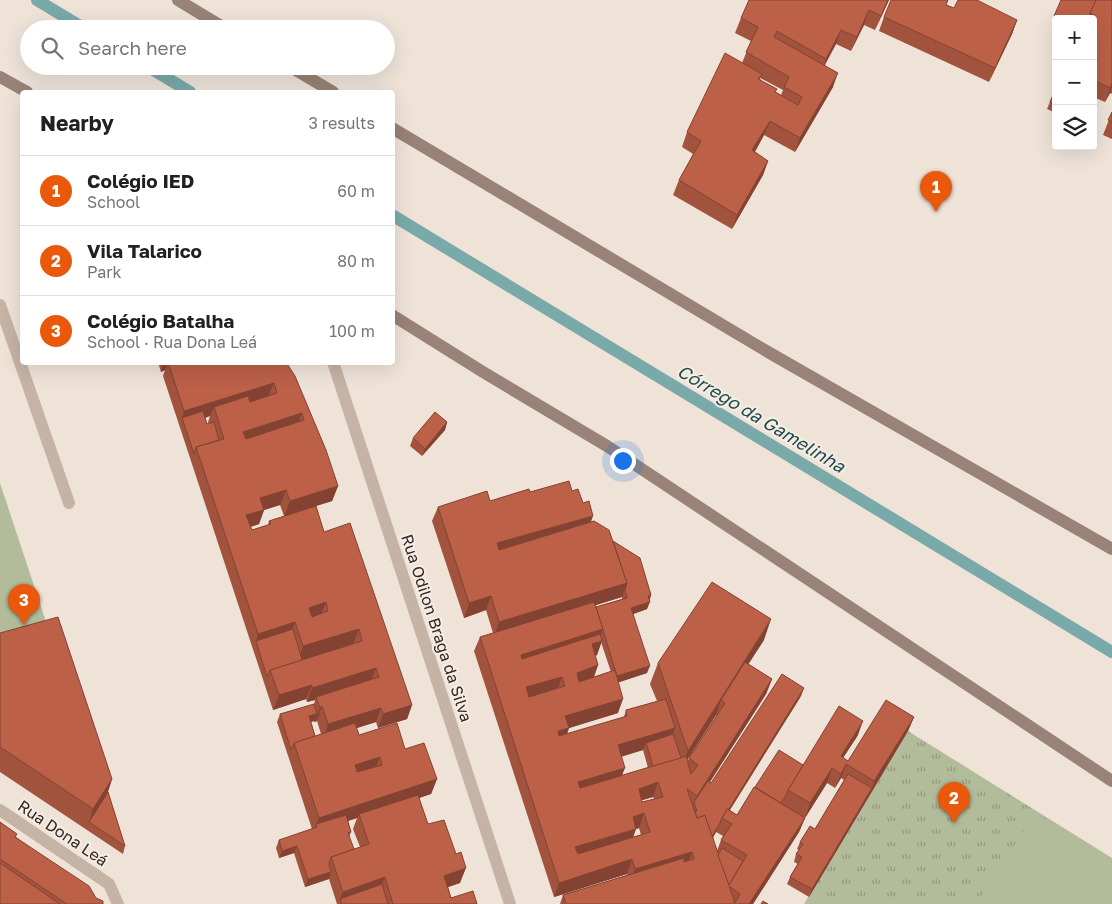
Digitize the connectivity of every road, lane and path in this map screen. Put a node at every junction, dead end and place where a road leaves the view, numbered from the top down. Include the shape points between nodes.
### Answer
1 (178, 0) edge
2 (211, 20) edge
3 (304, 75) edge
4 (0, 77) edge
5 (23, 90) edge
6 (330, 90) edge
7 (395, 130) edge
8 (0, 304) edge
9 (395, 317) edge
10 (20, 361) edge
11 (21, 365) edge
12 (334, 365) edge
13 (70, 503) dead end
14 (1112, 549) edge
15 (1112, 781) edge
16 (0, 810) edge
17 (118, 904) edge
18 (510, 904) edge

1 - 2 main road
3 - 6 main road
4 - 5 main road
7 - 14 main road via 768,352
8 - 10 street
9 - 15 main road via 607,446
11 - 13 street
12 - 18 street, Rua Odilon Braga da Silva
16 - 17 street, Rua Dona Leá via 109,884

